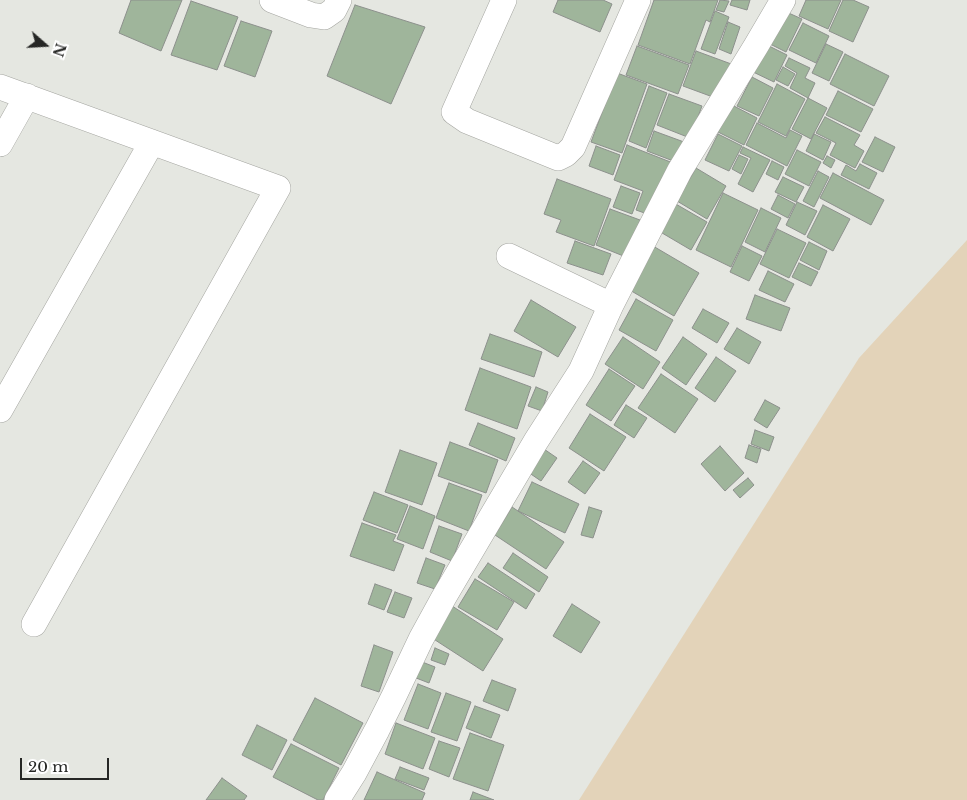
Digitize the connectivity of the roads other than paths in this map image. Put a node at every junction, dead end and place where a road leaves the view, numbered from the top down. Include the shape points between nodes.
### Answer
1 (272, 0) edge
2 (339, 0) edge
3 (504, 0) edge
4 (638, 0) edge
5 (782, 0) edge
6 (0, 86) edge
7 (27, 96) junction
8 (152, 142) junction
9 (0, 144) edge
10 (509, 256) dead end
11 (611, 305) junction
12 (0, 410) edge
13 (34, 624) dead end
14 (337, 800) edge

1 - 2 street via 311,16 324,17 334,10
3 - 4 street via 454,112 466,121 558,158 573,147
5 - 11 street via 680,170
6 - 7 street
7 - 8 street
7 - 9 street
8 - 12 street
8 - 13 street via 278,188
10 - 11 street
11 - 14 street via 581,371 444,597 377,730

